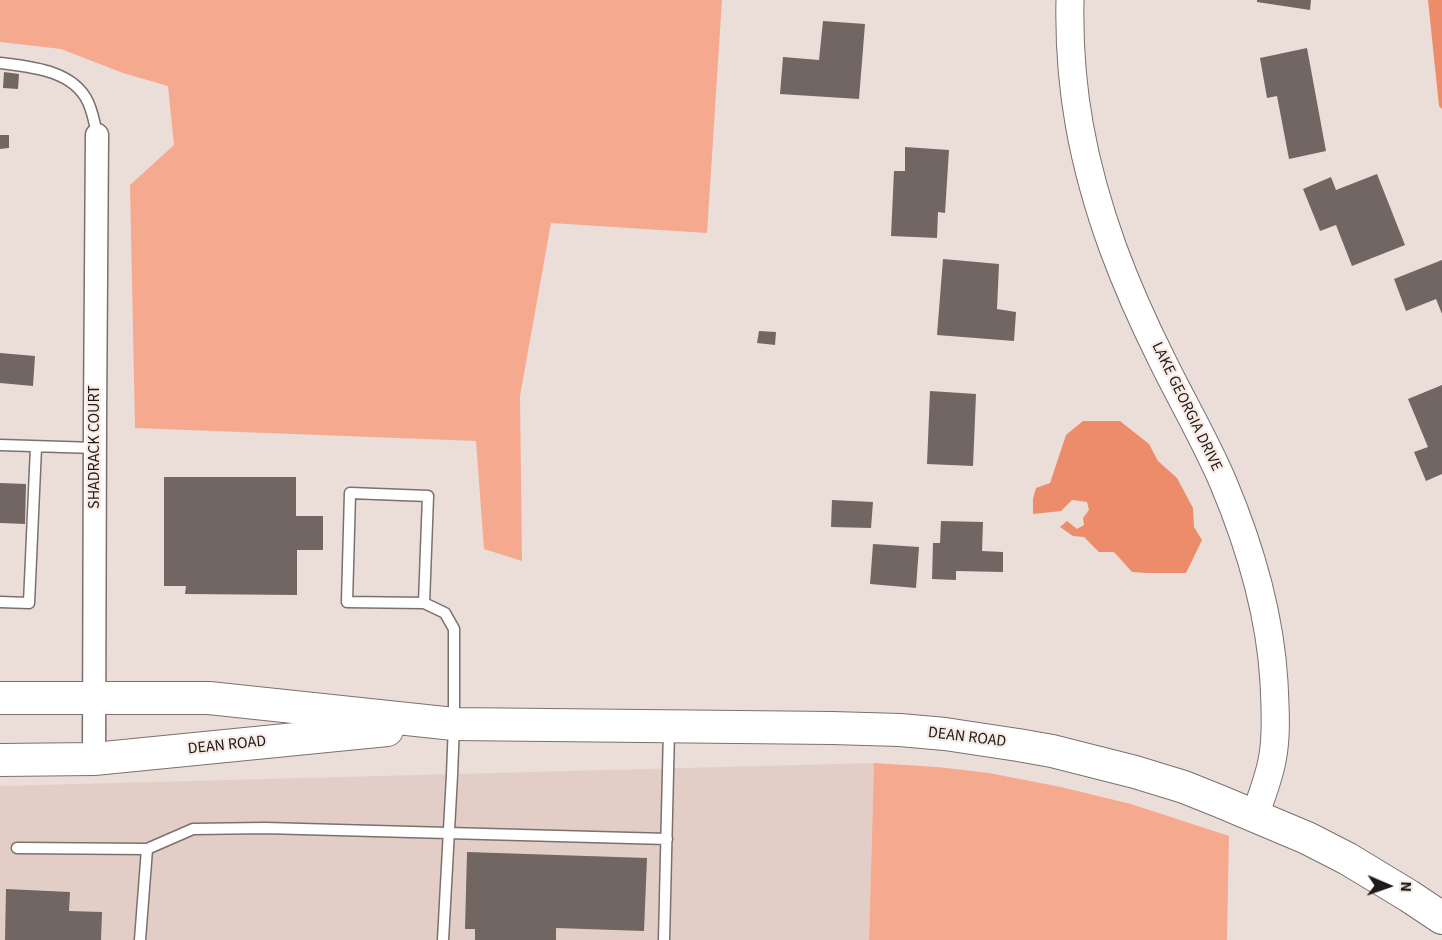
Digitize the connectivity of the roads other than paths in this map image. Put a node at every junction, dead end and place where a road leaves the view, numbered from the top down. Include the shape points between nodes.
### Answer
1 (1070, 0) edge
2 (0, 63) edge
3 (97, 135) joint
4 (0, 446) edge
5 (36, 447) junction
6 (95, 448) junction
7 (0, 602) edge
8 (424, 603) junction
9 (0, 698) edge
10 (94, 698) junction
11 (454, 724) junction
12 (669, 726) junction
13 (94, 759) junction
14 (0, 760) edge
15 (1255, 815) junction
16 (450, 833) junction
17 (667, 839) junction
18 (17, 848) dead end
19 (147, 849) junction
20 (1442, 918) edge
21 (140, 940) edge
22 (443, 940) edge
23 (664, 940) edge

1 - 15 street, LAKE GEORGIA DRIVE via 1074,97 1102,216 1142,317 1223,482 1266,614 1273,658 1275,724 1272,762
2 - 3 lane via 40,69 79,88
3 - 6 street, SHADRACK COURT
4 - 5 lane
5 - 6 lane
5 - 7 lane via 29,603
6 - 10 street, SHADRACK COURT
8 - 8 lane via 347,602 350,493 428,496
8 - 11 lane via 445,613 454,629
9 - 10 main road, DEAN ROAD
10 - 11 main road, DEAN ROAD via 209,698
10 - 13 street, SHADRACK COURT
11 - 12 main road, DEAN ROAD
11 - 13 main road, DEAN ROAD
11 - 16 lane
12 - 15 main road, DEAN ROAD via 900,730 999,742 1135,772
12 - 17 lane
13 - 14 main road, DEAN ROAD
15 - 20 main road, DEAN ROAD via 1348,860
16 - 17 lane
16 - 19 lane via 193,829
16 - 22 lane
17 - 23 lane
18 - 19 lane
19 - 21 lane

